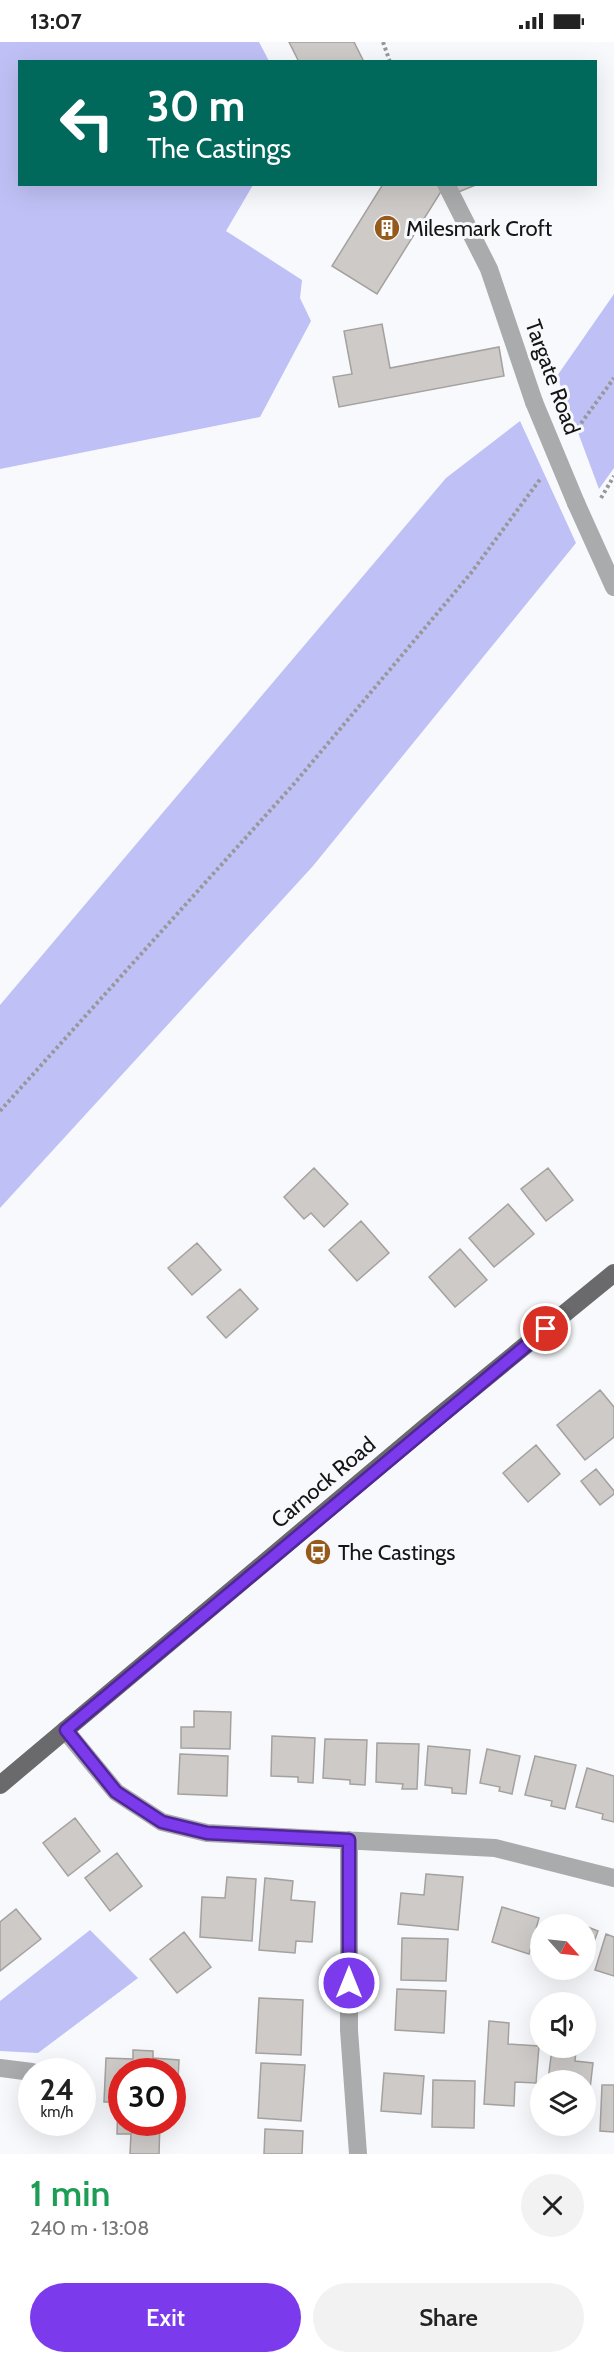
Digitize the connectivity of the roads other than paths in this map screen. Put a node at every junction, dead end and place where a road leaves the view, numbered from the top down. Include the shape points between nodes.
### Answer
1 (447, 186) edge
2 (614, 587) edge
3 (614, 1273) edge
4 (66, 1730) junction
5 (0, 1785) edge
6 (349, 1840) junction
7 (614, 1878) edge
8 (0, 2068) edge
9 (18, 2070) edge
10 (358, 2154) edge

1 - 2 street, Targate Road, bridge via 489,269 534,402
3 - 4 main road, Carnock Road
4 - 5 main road, Carnock Road
4 - 6 street via 116,1792 162,1822 207,1833
6 - 7 street via 495,1848
6 - 10 street via 349,2030
8 - 9 street

